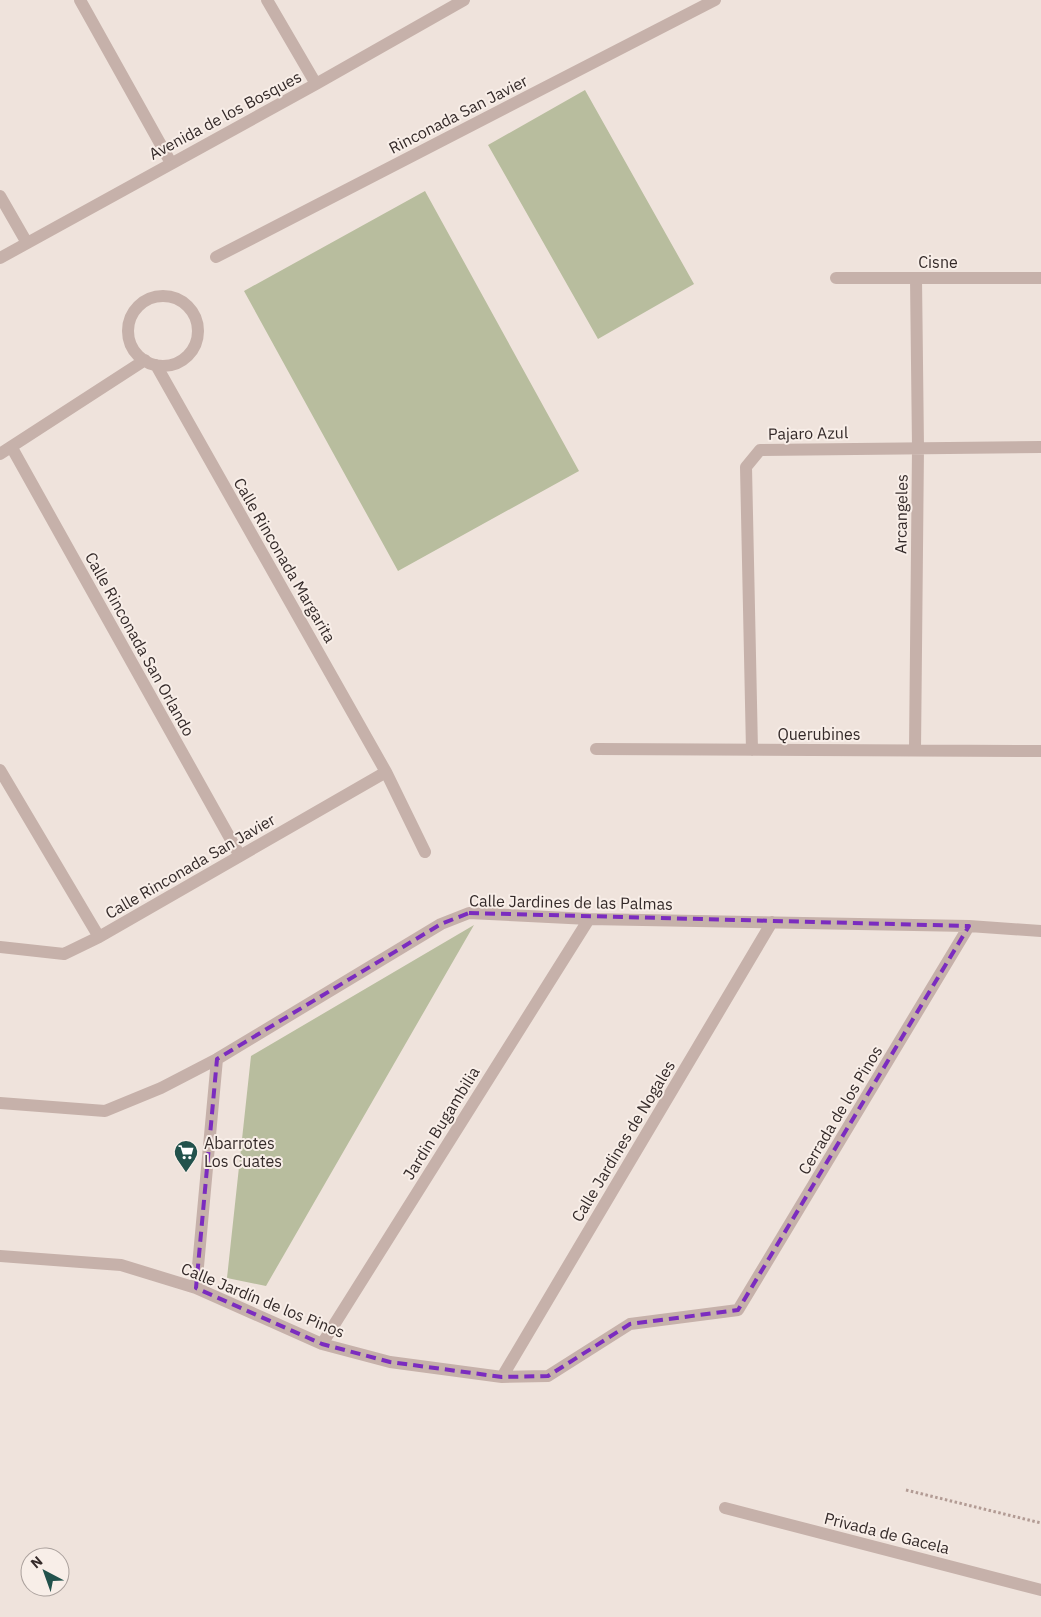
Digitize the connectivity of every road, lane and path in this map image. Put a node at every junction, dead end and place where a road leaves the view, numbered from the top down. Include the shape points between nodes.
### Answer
1 (80, 0) edge
2 (267, 0) edge
3 (715, 0) edge
4 (460, 1) edge
5 (316, 84) junction
6 (171, 163) junction
7 (0, 196) edge
8 (27, 243) junction
9 (216, 257) dead end
10 (0, 258) edge
11 (836, 278) dead end
12 (916, 278) junction
13 (1041, 278) edge
14 (150, 363) junction
15 (1041, 447) edge
16 (12, 448) junction
17 (918, 448) junction
18 (0, 454) edge
19 (596, 749) dead end
20 (752, 750) junction
21 (915, 750) junction
22 (1041, 750) edge
23 (0, 770) edge
24 (386, 772) junction
25 (425, 852) dead end
26 (240, 856) junction
27 (589, 919) junction
28 (772, 922) junction
29 (969, 926) junction
30 (1041, 931) edge
31 (99, 937) junction
32 (0, 947) edge
33 (216, 1059) junction
34 (0, 1102) edge
35 (0, 1256) edge
36 (196, 1288) junction
37 (738, 1310) joint
38 (322, 1344) junction
39 (502, 1376) junction
40 (906, 1490) dead end
41 (725, 1508) dead end
42 (1041, 1523) edge
43 (1041, 1590) edge

1 - 6 street
2 - 5 street
3 - 9 street, Rinconada San Javier
4 - 5 street, Avenida de los Bosques
5 - 6 street, Avenida de los Bosques
6 - 8 street, Avenida de los Bosques
7 - 8 street
8 - 10 street, Avenida de los Bosques
11 - 12 street, Cisne
12 - 13 street, Cisne
12 - 17 street, Arcangeles
14 - 14 street via 168,366 179,362 192,350 198,334 198,322 193,312 184,302 173,297 149,299 132,316 130,340 136,352
14 - 16 street
14 - 24 street, Calle Rinconada Margarita
15 - 17 street, Pajaro Azul
16 - 18 street
16 - 26 street, Calle Rinconada San Orlando
17 - 20 street, Pajaro Azul via 760,450 746,467
17 - 21 street, Arcangeles
19 - 20 street, Querubines
20 - 21 street, Querubines
21 - 22 street, Querubines
23 - 31 street
24 - 25 street, Calle Rinconada Margarita
24 - 26 street, Calle Rinconada San Javier
26 - 31 street, Calle Rinconada San Javier
27 - 28 street, Calle Jardines de las Palmas
27 - 33 street, Calle Jardines de las Palmas via 469,913 441,924
27 - 38 street, Jardin Bugambilia
28 - 29 street, Calle Jardines de las Palmas
28 - 39 street, Calle Jardines de Nogales
29 - 30 street, Calle Jardines de las Palmas
29 - 37 street, Cerrada de los Pinos
31 - 32 street, Calle Rinconada San Javier via 64,954
33 - 34 street, Calle Jardines de las Palmas via 160,1088 104,1110
33 - 36 street
35 - 36 street, Calle Jardín de los Pinos via 121,1265
36 - 38 street, Calle Jardín de los Pinos
37 - 39 street, Calle Jardín de los Pinos via 630,1324 548,1376
38 - 39 street, Calle Jardín de los Pinos via 390,1362
40 - 42 path
41 - 43 street, Privada de Gacela

